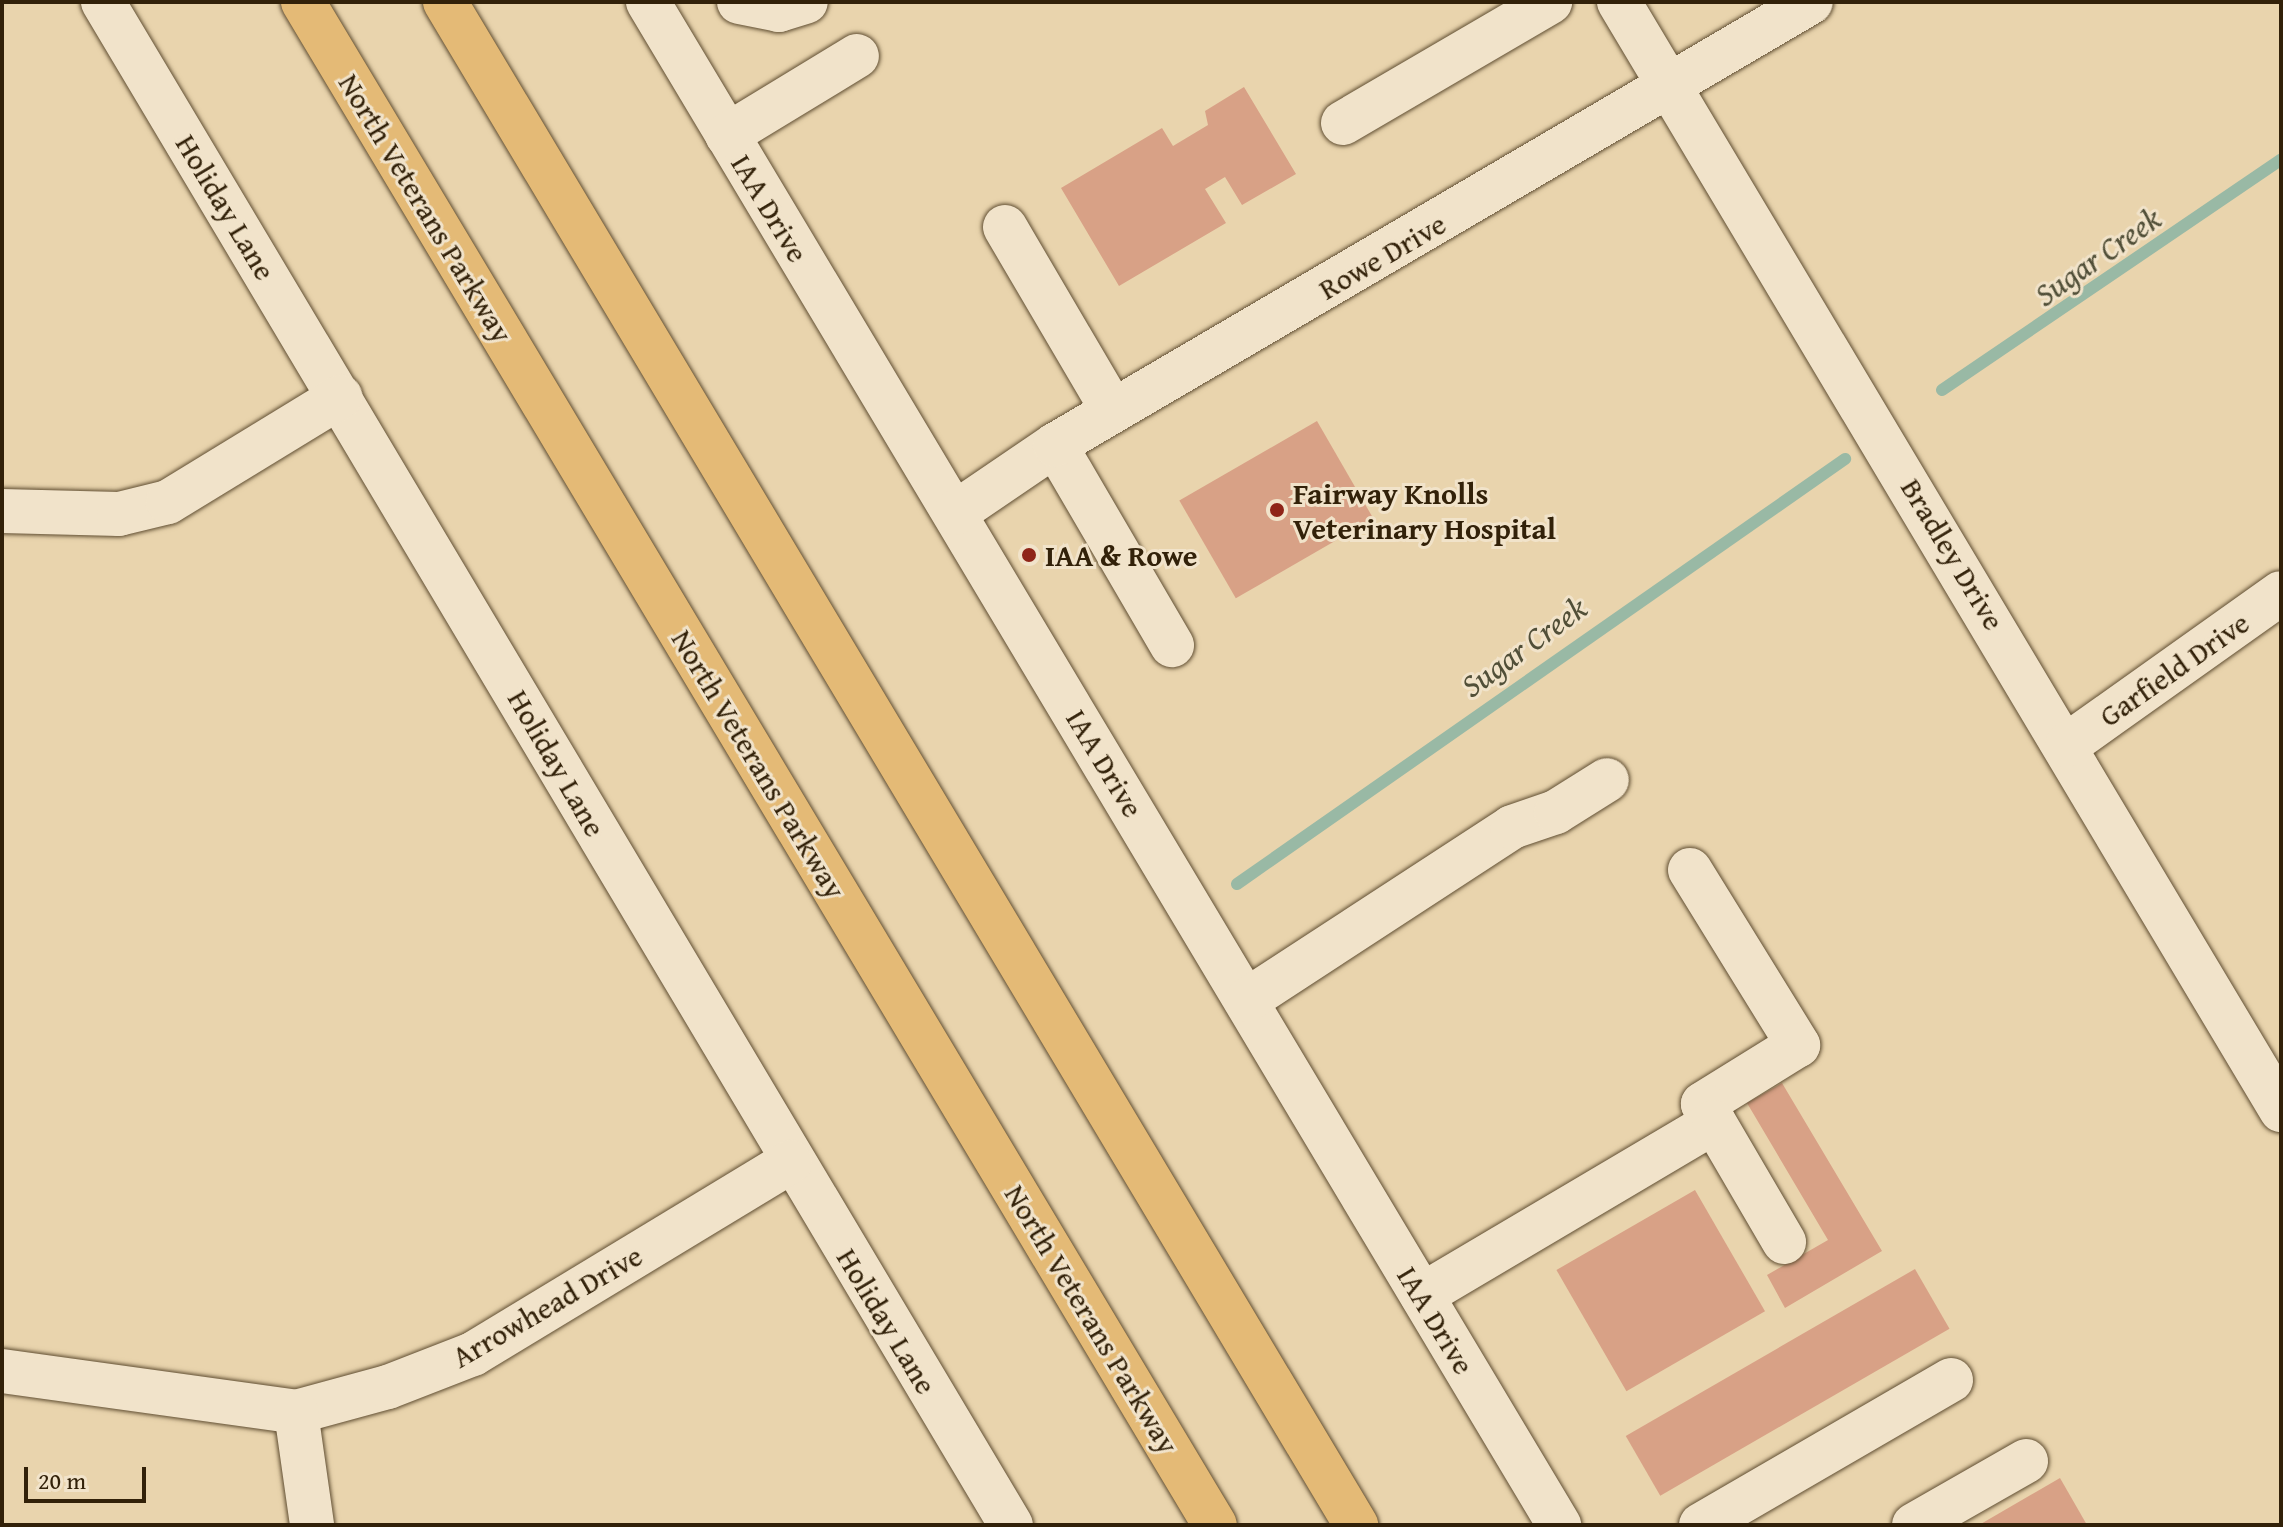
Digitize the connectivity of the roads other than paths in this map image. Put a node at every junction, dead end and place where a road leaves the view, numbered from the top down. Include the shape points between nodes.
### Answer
1 (103, 2) edge
2 (303, 2) edge
3 (445, 2) edge
4 (648, 2) edge
5 (739, 2) edge
6 (806, 2) edge
7 (1550, 2) edge
8 (1619, 2) edge
9 (1811, 2) edge
10 (857, 56) dead end
11 (1670, 88) junction
12 (1343, 123) dead end
13 (727, 135) junction
14 (1005, 227) dead end
15 (340, 397) junction
16 (1113, 411) junction
17 (1055, 445) junction
18 (2, 511) edge
19 (955, 513) junction
20 (2281, 593) edge
21 (1172, 645) dead end
22 (2067, 745) junction
23 (1607, 780) dead end
24 (1690, 870) dead end
25 (1247, 1000) junction
26 (2281, 1110) edge
27 (1714, 1122) junction
28 (790, 1162) junction
29 (1784, 1242) dead end
30 (1422, 1295) junction
31 (2, 1371) edge
32 (1951, 1380) dead end
33 (296, 1412) junction
34 (2026, 1461) dead end
35 (312, 1525) edge
36 (1011, 1525) edge
37 (1215, 1525) edge
38 (1356, 1525) edge
39 (1559, 1525) edge
40 (1701, 1525) edge
41 (1914, 1525) edge

1 - 15 street, Holiday Lane
2 - 37 highway, North Veterans Parkway
3 - 38 highway
4 - 13 street, IAA Drive
5 - 6 street via 779,10
7 - 12 street
8 - 11 street, Bradley Drive
9 - 11 street, Rowe Drive
10 - 13 street
11 - 16 street, Rowe Drive
11 - 22 street, Bradley Drive
13 - 19 street, IAA Drive
14 - 16 street
15 - 18 street via 168,502 119,514
15 - 28 street, Holiday Lane
16 - 17 street, Rowe Drive
17 - 19 street, Rowe Drive
17 - 21 street
19 - 25 street, IAA Drive
20 - 22 street, Garfield Drive
22 - 26 street, Bradley Drive
23 - 25 street via 1556,812 1512,827
24 - 27 street via 1798,1045 1703,1104
25 - 30 street, IAA Drive
27 - 29 street
27 - 30 street
28 - 33 street, Arrowhead Drive via 473,1354
28 - 36 street, Holiday Lane
30 - 39 street, IAA Drive
31 - 33 street, Arrowhead Drive
32 - 40 street
33 - 35 street
34 - 41 street

